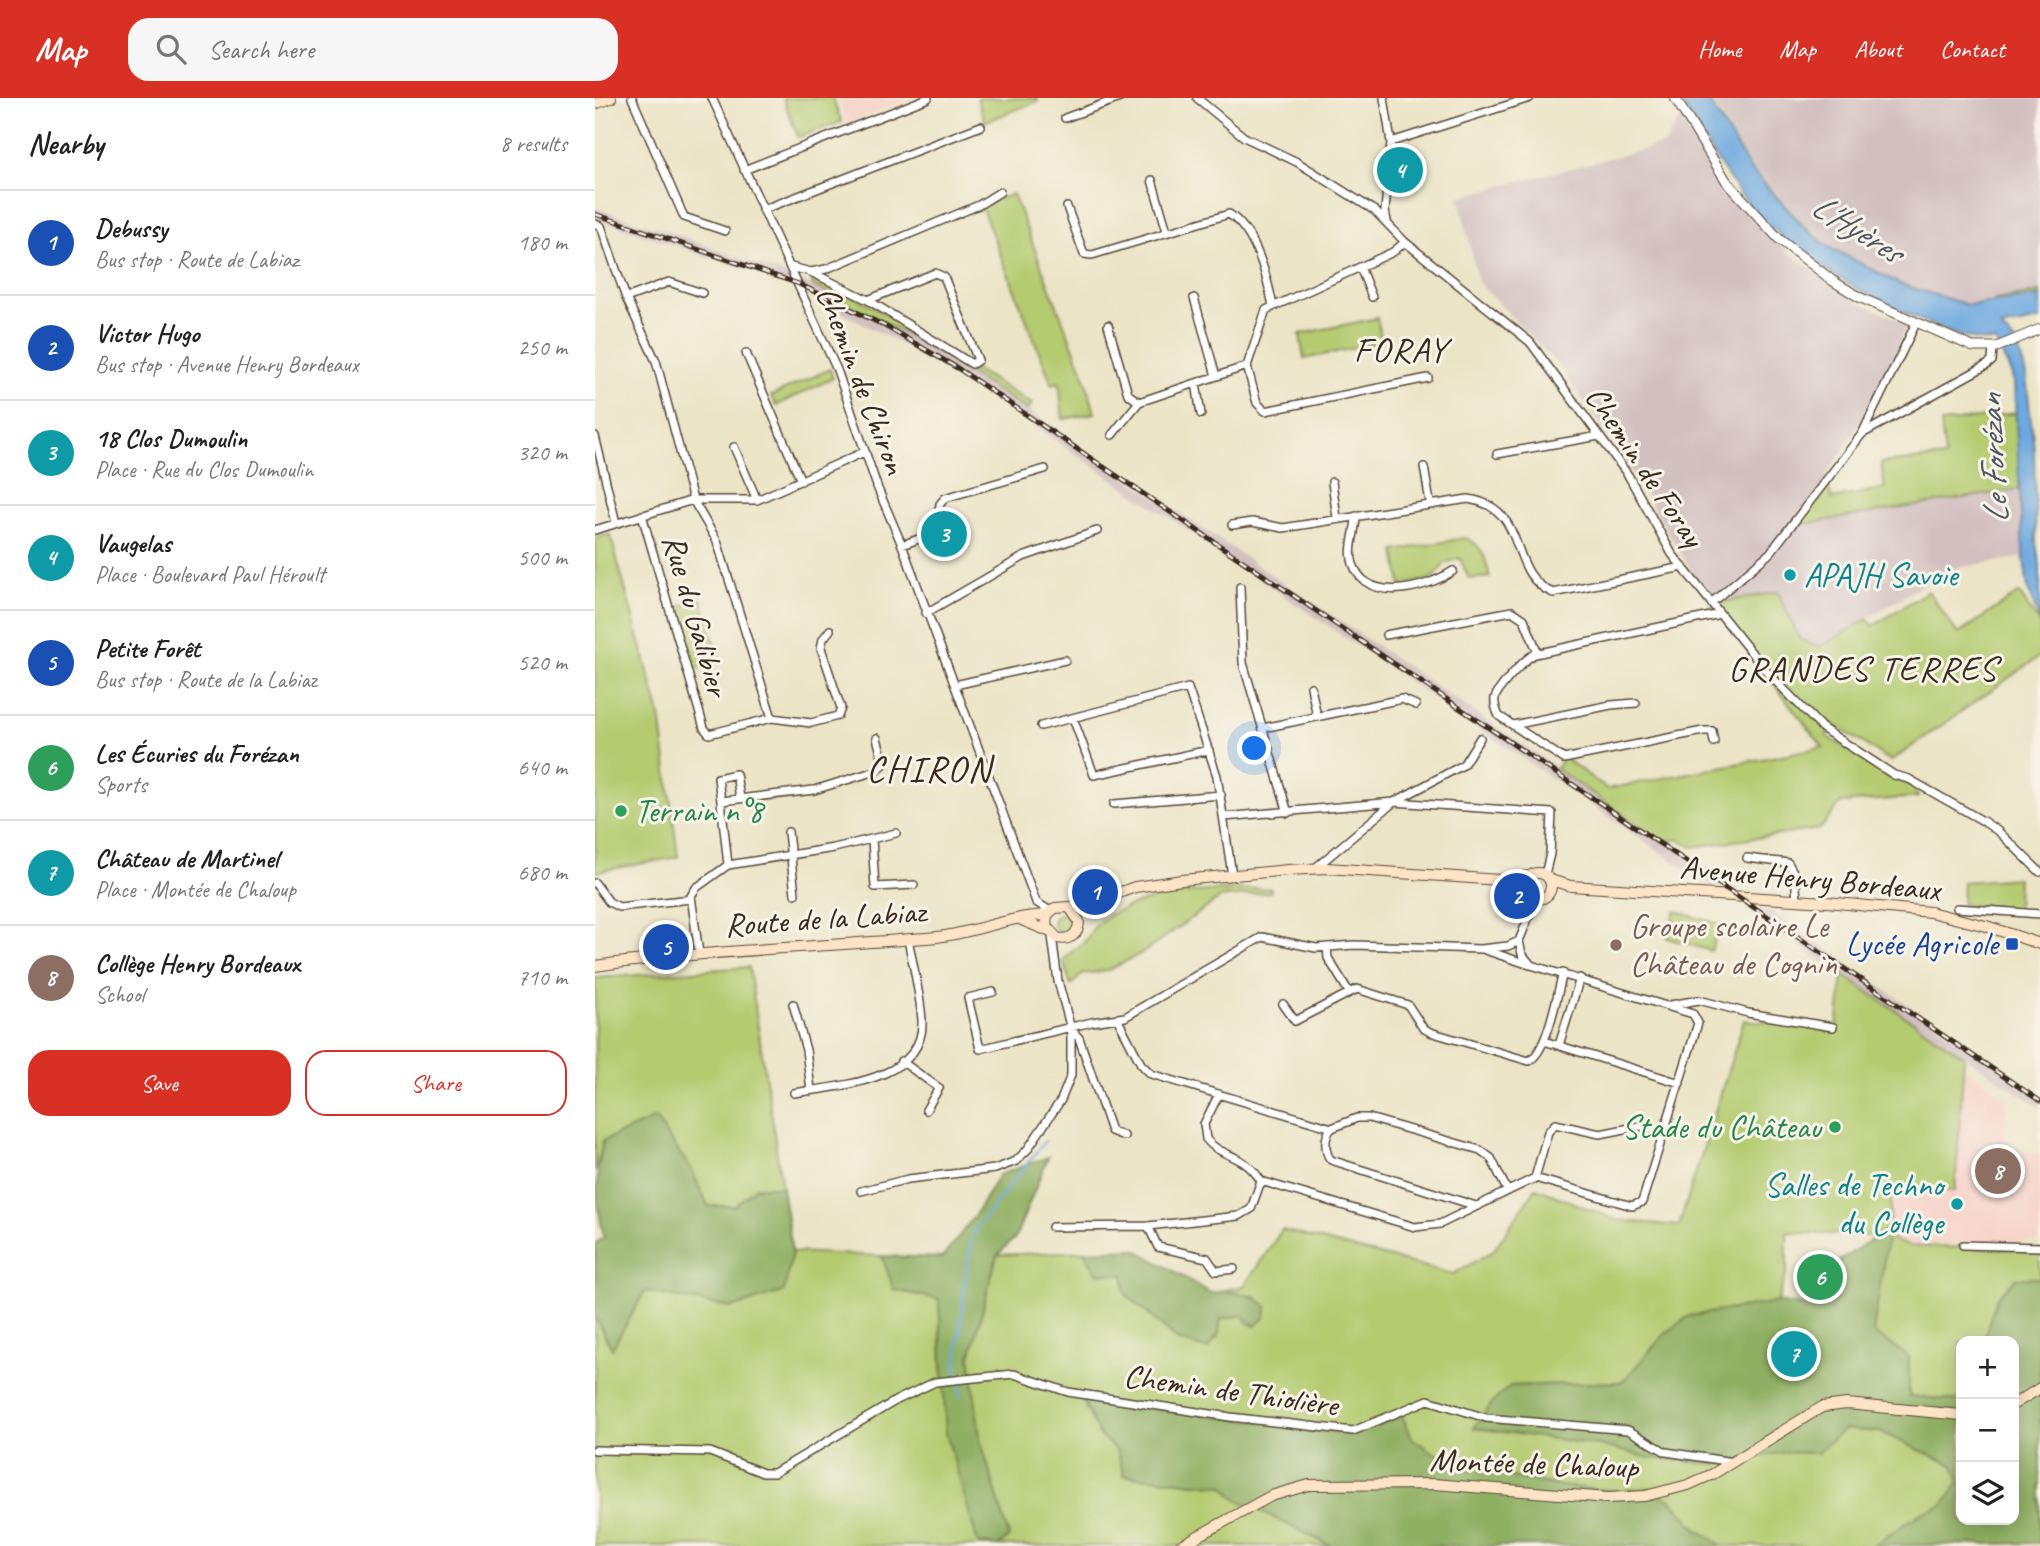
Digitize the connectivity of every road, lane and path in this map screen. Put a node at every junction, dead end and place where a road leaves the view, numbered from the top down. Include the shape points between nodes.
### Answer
1 (604, 98) edge
2 (611, 98) edge
3 (632, 98) edge
4 (712, 98) edge
5 (927, 98) edge
6 (1120, 98) edge
7 (1197, 98) edge
8 (1384, 98) edge
9 (1530, 98) edge
10 (1675, 98) edge
11 (595, 103) edge
12 (1065, 118) dead end
13 (981, 126) dead end
14 (1391, 142) junction
15 (744, 170) junction
16 (1152, 180) dead end
17 (1000, 192) dead end
18 (1067, 207) dead end
19 (762, 211) junction
20 (1387, 221) junction
21 (595, 224) edge
22 (725, 231) dead end
23 (1167, 231) junction
24 (1405, 242) junction
25 (791, 267) junction
26 (1360, 267) junction
27 (811, 272) junction
28 (702, 293) dead end
29 (1372, 297) dead end
30 (627, 298) junction
31 (1194, 298) dead end
32 (867, 300) junction
33 (1273, 306) junction
34 (1916, 323) junction
35 (1108, 325) dead end
36 (2040, 329) edge
37 (1995, 347) junction
38 (745, 354) dead end
39 (1247, 366) junction
40 (1216, 376) junction
41 (1427, 378) dead end
42 (1196, 383) junction
43 (1139, 402) junction
44 (1201, 414) dead end
45 (1862, 434) junction
46 (1112, 435) dead end
47 (595, 436) edge
48 (1599, 436) junction
49 (734, 447) dead end
50 (864, 452) junction
51 (1497, 453) dead end
52 (1424, 467) dead end
53 (1045, 469) dead end
54 (801, 481) junction
55 (1332, 482) dead end
56 (692, 500) junction
57 (757, 500) junction
58 (1430, 502) junction
59 (642, 516) junction
60 (1356, 516) junction
61 (1337, 518) junction
62 (616, 523) junction
63 (1232, 525) dead end
64 (595, 530) edge
65 (1097, 531) dead end
66 (902, 545) junction
67 (1683, 567) junction
68 (1453, 571) dead end
69 (1240, 587) dead end
70 (1711, 603) junction
71 (926, 613) junction
72 (1720, 614) junction
73 (829, 630) dead end
74 (1386, 635) dead end
75 (1538, 653) junction
76 (1065, 660) dead end
77 (955, 685) junction
78 (1311, 687) dead end
79 (1636, 703) dead end
80 (1416, 705) dead end
81 (1317, 717) junction
82 (772, 718) junction
83 (1073, 718) junction
84 (828, 719) junction
85 (1041, 726) dead end
86 (1513, 726) junction
87 (1263, 728) junction
88 (831, 729) dead end
89 (877, 738) dead end
90 (1480, 738) dead end
91 (1714, 742) dead end
92 (1209, 750) junction
93 (1221, 795) junction
94 (740, 798) junction
95 (721, 801) junction
96 (1394, 802) junction
97 (1114, 804) dead end
98 (1288, 813) junction
99 (1224, 817) junction
100 (788, 832) dead end
101 (896, 833) dead end
102 (872, 839) junction
103 (789, 856) junction
104 (1747, 858) dead end
105 (728, 865) junction
106 (1314, 869) junction
107 (2040, 872) edge
108 (1232, 876) junction
109 (1529, 876) junction
110 (1499, 880) junction
111 (1549, 881) junction
112 (595, 883) edge
113 (914, 885) dead end
114 (1525, 889) junction
115 (796, 894) dead end
116 (691, 899) junction
117 (1536, 899) junction
118 (1797, 900) junction
119 (1101, 901) junction
120 (1036, 902) junction
121 (1070, 908) junction
122 (1957, 908) dead end
123 (1049, 913) junction
124 (2040, 915) edge
125 (1029, 916) junction
126 (1015, 918) junction
127 (1079, 920) junction
128 (1050, 934) junction
129 (908, 939) junction
130 (1066, 939) junction
131 (1519, 941) junction
132 (2040, 944) edge
133 (1327, 947) junction
134 (1481, 949) junction
135 (699, 954) junction
136 (1056, 959) junction
137 (1531, 965) junction
138 (595, 966) edge
139 (1563, 973) junction
140 (1580, 978) junction
141 (993, 992) dead end
142 (1349, 992) junction
143 (793, 1004) dead end
144 (1283, 1004) dead end
145 (1669, 1005) junction
146 (1118, 1020) junction
147 (1833, 1027) dead end
148 (1071, 1028) junction
149 (1544, 1041) junction
150 (1559, 1045) junction
151 (901, 1061) junction
152 (1680, 1083) junction
153 (811, 1090) junction
154 (793, 1093) dead end
155 (1219, 1094) junction
156 (926, 1110) dead end
157 (1332, 1128) junction
158 (1665, 1133) junction
159 (1124, 1136) dead end
160 (1535, 1178) junction
161 (1261, 1181) junction
162 (1507, 1190) junction
163 (861, 1191) dead end
164 (1476, 1206) junction
165 (1148, 1226) junction
166 (1052, 1227) dead end
167 (1963, 1245) dead end
168 (2040, 1247) edge
169 (1234, 1269) dead end
170 (2040, 1388) edge
171 (2019, 1401) edge
172 (1956, 1415) edge
173 (595, 1451) edge
174 (1733, 1462) junction
175 (1180, 1546) edge

1 - 11 main road
2 - 11 main road
3 - 22 street via 684,217
4 - 15 street, Chemin de Chiron
5 - 15 street
6 - 12 street
7 - 20 street, Chemin de Foray via 1244,137 1297,162
8 - 14 street
9 - 14 street
10 - 34 street via 1727,182 1779,239 1835,282
13 - 19 street
14 - 20 street
15 - 19 street, Chemin de Chiron
16 - 23 street
17 - 27 street
18 - 23 street via 1084,254
19 - 25 street, Chemin de Chiron
20 - 24 street, Chemin de Foray
21 - 30 street via 601,226
23 - 33 street via 1223,214 1233,216 1257,252
24 - 26 street
24 - 48 street, Chemin de Foray via 1530,342
25 - 27 street
25 - 50 street, Chemin de Chiron via 837,370
26 - 29 street
26 - 33 street
27 - 32 street
28 - 30 street via 669,282
30 - 56 street via 656,361
31 - 40 street
32 - 32 street via 935,273 944,277 978,360 972,364
33 - 39 street via 1263,315
34 - 37 street via 1961,344
34 - 45 street
35 - 43 street via 1128,394
36 - 37 street
37 - 45 street via 1987,365
38 - 54 street
39 - 40 street
39 - 41 street via 1257,403 1265,411
40 - 42 street
42 - 43 street
42 - 44 street
43 - 46 street
45 - 70 street via 1770,553
47 - 62 street
48 - 51 street
48 - 67 street, Chemin de Foray via 1629,475 1666,545
49 - 57 street
50 - 54 street
50 - 66 street, Chemin de Chiron
52 - 58 street
53 - 66 street via 945,498 936,533
54 - 57 street
55 - 61 street
56 - 57 street
56 - 59 street
56 - 82 street via 717,541
58 - 60 street
58 - 67 street via 1468,499 1497,510 1510,524 1529,574 1553,593
59 - 62 street
59 - 82 street, Rue du Galibier via 704,728 715,734
60 - 61 street
60 - 68 street via 1354,565 1375,587 1410,588
61 - 63 street via 1283,528 1252,522
62 - 64 street
65 - 71 street via 1023,556
66 - 71 street, Chemin de Chiron
67 - 70 street, Chemin de Foray
69 - 87 street via 1243,663
70 - 72 street, Chemin de Foray
71 - 77 street, Chemin de Chiron
72 - 75 street
72 - 107 street, Chemin de Foray via 1767,672 1822,728 1893,775 1909,779 1983,821
73 - 84 street via 821,649 841,708 838,716
74 - 75 street via 1512,611 1524,619
75 - 86 street via 1528,657 1496,696 1499,716
76 - 77 street
77 - 120 street, Chemin de Chiron
78 - 81 street
79 - 86 street
80 - 81 street via 1402,699
81 - 87 street
82 - 84 street via 811,723
83 - 85 street
83 - 92 street via 1094,775
83 - 92 street via 1188,688
84 - 88 street
86 - 91 street via 1564,758 1712,731
87 - 98 street
89 - 94 street via 884,764 876,771 814,790
90 - 96 street via 1463,765
92 - 93 street
93 - 97 street
93 - 99 street
94 - 95 street
94 - 95 street via 736,774 718,778
95 - 105 street
96 - 98 street
96 - 106 street
96 - 111 street via 1552,813
98 - 99 street
99 - 108 street
100 - 103 street
101 - 102 street
102 - 103 street
102 - 113 street via 875,887
103 - 105 street
103 - 115 street
104 - 118 street via 1788,863 1795,875
105 - 116 street via 696,887
106 - 108 main road
106 - 110 main road
108 - 119 main road via 1135,887
109 - 110 main road
109 - 111 main road via 1538,872
109 - 114 main road
110 - 114 main road
111 - 117 main road via 1545,897
111 - 118 main road, Avenue Henry Bordeaux
112 - 116 street via 609,902 619,907
114 - 117 main road
116 - 135 street
117 - 131 street
118 - 132 main road, Avenue Henry Bordeaux via 1940,914
119 - 121 main road
119 - 127 main road
120 - 123 street
120 - 125 street
121 - 123 main road via 1060,906
121 - 127 main road
122 - 124 street, Avenue Henry Bordeaux
123 - 125 main road, Route de la Labiaz
123 - 128 main road
125 - 126 main road, Route de la Labiaz
126 - 128 main road
126 - 129 main road, Route de la Labiaz via 942,936
127 - 130 main road via 1077,931
128 - 130 main road
128 - 136 street
129 - 135 main road, Route de la Labiaz
129 - 151 street via 922,1022 919,1038
130 - 136 street
131 - 134 street
131 - 137 street
133 - 134 street
133 - 142 street via 1328,958
133 - 146 street via 1262,937
134 - 137 street
135 - 138 main road, Route de la Labiaz
136 - 148 street
137 - 139 street
139 - 140 street
139 - 149 street
140 - 145 street
140 - 150 street
141 - 148 street via 968,998 980,1049
142 - 144 street via 1296,1021
142 - 149 street via 1357,989 1401,1002 1430,1031 1523,1060 1533,1059
143 - 153 street
145 - 147 street via 1699,999 1748,1013
145 - 152 street via 1693,1014 1698,1023
146 - 148 street
146 - 155 street via 1145,1070
148 - 159 street via 1079,1038 1111,1130
148 - 163 street via 1073,1060 1067,1090 1016,1161 995,1169 908,1179
149 - 150 street
150 - 152 street
151 - 153 street via 882,1077
151 - 156 street via 939,1088
152 - 158 street
153 - 154 street
155 - 157 street
155 - 161 street via 1204,1124 1206,1139 1250,1164
157 - 162 street via 1369,1118 1480,1150 1491,1158
157 - 164 street via 1326,1149 1331,1160
158 - 160 street via 1640,1126 1601,1134 1555,1124 1548,1132
158 - 160 street via 1645,1198 1638,1205
160 - 162 street
161 - 164 street via 1424,1228
161 - 165 street via 1247,1213
162 - 164 street
165 - 166 street
165 - 169 street via 1159,1247 1207,1258 1216,1270
167 - 168 street
170 - 171 main road
172 - 174 main road, Montée de Chaloup via 1847,1404 1822,1407
173 - 174 street, Chemin de Thiolière via 711,1452 774,1473 935,1382 1014,1374 1068,1392 1353,1431 1427,1400 1486,1418 1628,1430 1666,1452
174 - 175 main road, Montée de Chaloup via 1688,1485 1627,1497 1434,1484 1309,1485 1271,1496

